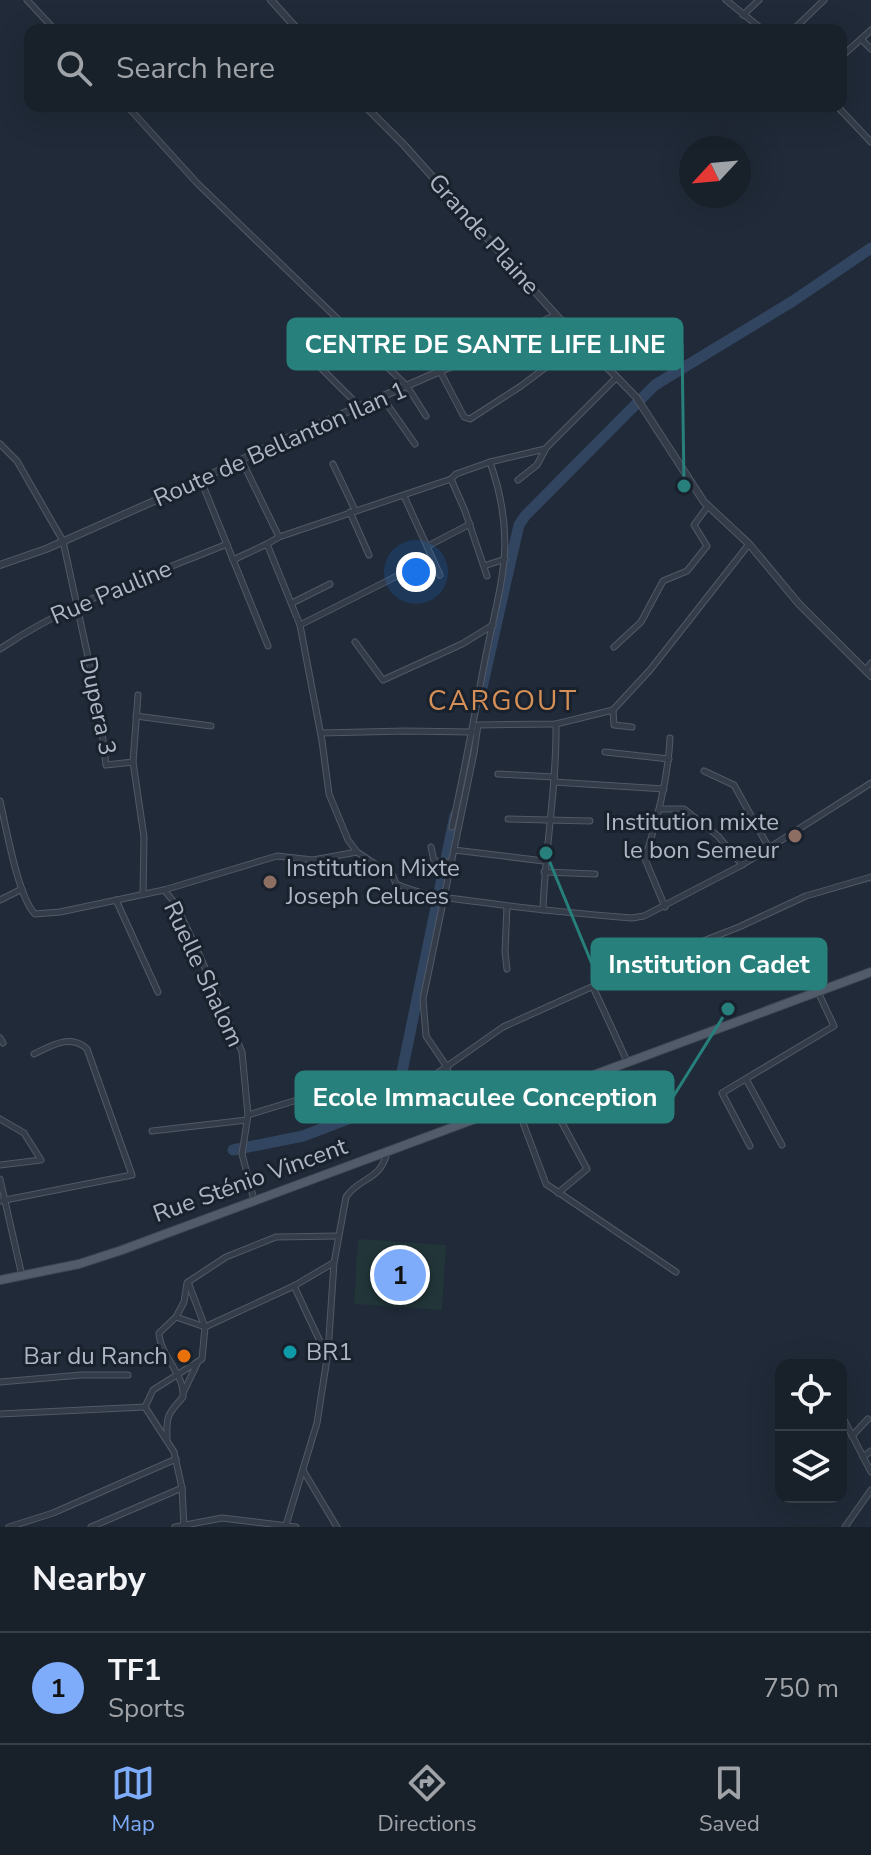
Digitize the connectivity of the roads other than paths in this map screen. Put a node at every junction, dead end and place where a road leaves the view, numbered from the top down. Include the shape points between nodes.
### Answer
1 (271, 0) edge
2 (726, 0) edge
3 (759, 0) edge
4 (824, 0) edge
5 (29, 1) edge
6 (743, 15) junction
7 (50, 24) edge
8 (293, 24) edge
9 (755, 24) edge
10 (799, 24) edge
11 (871, 30) edge
12 (861, 39) junction
13 (871, 49) edge
14 (847, 52) edge
15 (132, 112) edge
16 (371, 112) edge
17 (843, 112) edge
18 (871, 142) edge
19 (556, 315) junction
20 (581, 341) junction
21 (315, 362) dead end
22 (440, 371) junction
23 (616, 378) junction
24 (407, 386) junction
25 (382, 397) junction
26 (360, 407) junction
27 (426, 416) dead end
28 (0, 444) edge
29 (415, 444) dead end
30 (545, 449) junction
31 (242, 461) junction
32 (490, 462) junction
33 (333, 464) dead end
34 (200, 478) junction
35 (451, 479) junction
36 (518, 480) dead end
37 (404, 496) junction
38 (708, 506) junction
39 (352, 511) junction
40 (470, 524) junction
41 (279, 537) junction
42 (63, 541) junction
43 (227, 544) junction
44 (267, 544) junction
45 (749, 544) junction
46 (428, 546) junction
47 (369, 555) dead end
48 (505, 559) junction
49 (233, 560) junction
50 (0, 565) edge
51 (484, 566) junction
52 (401, 574) dead end
53 (440, 575) dead end
54 (487, 576) dead end
55 (330, 584) dead end
56 (292, 603) junction
57 (77, 604) junction
58 (493, 624) junction
59 (300, 625) junction
60 (355, 642) dead end
61 (268, 646) dead end
62 (614, 647) dead end
63 (0, 649) edge
64 (871, 663) edge
65 (868, 673) edge
66 (138, 695) dead end
67 (613, 710) junction
68 (136, 716) junction
69 (556, 724) junction
70 (211, 726) dead end
71 (632, 727) dead end
72 (321, 733) junction
73 (475, 733) junction
74 (670, 738) dead end
75 (471, 752) junction
76 (605, 752) dead end
77 (669, 759) junction
78 (133, 762) junction
79 (704, 771) dead end
80 (498, 774) dead end
81 (554, 780) junction
82 (871, 783) edge
83 (664, 789) junction
84 (0, 801) edge
85 (660, 809) junction
86 (508, 819) dead end
87 (549, 820) junction
88 (590, 821) dead end
89 (452, 827) dead end
90 (431, 847) dead end
91 (769, 848) junction
92 (454, 850) junction
93 (357, 852) junction
94 (544, 861) junction
95 (449, 862) junction
96 (742, 865) junction
97 (544, 872) junction
98 (595, 874) dead end
99 (871, 877) edge
100 (22, 889) junction
101 (164, 890) junction
102 (143, 894) junction
103 (441, 897) junction
104 (0, 900) edge
105 (116, 900) junction
106 (507, 906) junction
107 (665, 907) junction
108 (543, 910) junction
109 (507, 969) dead end
110 (871, 972) edge
111 (593, 987) junction
112 (818, 991) junction
113 (158, 992) dead end
114 (34, 1054) dead end
115 (627, 1061) junction
116 (447, 1067) junction
117 (746, 1079) junction
118 (545, 1092) junction
119 (317, 1094) dead end
120 (399, 1100) dead end
121 (515, 1103) junction
122 (247, 1117) junction
123 (0, 1119) edge
124 (460, 1123) junction
125 (152, 1131) dead end
126 (782, 1145) dead end
127 (750, 1146) dead end
128 (387, 1151) junction
129 (0, 1165) edge
130 (0, 1179) edge
131 (558, 1193) junction
132 (2, 1200) edge
133 (254, 1200) junction
134 (338, 1236) junction
135 (334, 1263) junction
136 (676, 1272) dead end
137 (22, 1276) junction
138 (0, 1280) edge
139 (188, 1282) junction
140 (294, 1286) junction
141 (176, 1317) junction
142 (205, 1327) junction
143 (328, 1352) junction
144 (198, 1363) junction
145 (128, 1375) dead end
146 (176, 1375) junction
147 (0, 1382) edge
148 (184, 1393) junction
149 (145, 1407) junction
150 (0, 1414) edge
151 (868, 1419) dead end
152 (847, 1426) edge
153 (852, 1436) junction
154 (167, 1441) junction
155 (871, 1451) edge
156 (863, 1457) junction
157 (176, 1459) junction
158 (304, 1472) junction
159 (871, 1472) edge
160 (182, 1488) junction
161 (871, 1490) edge
162 (286, 1525) junction
163 (184, 1526) edge
164 (9, 1527) edge
165 (91, 1527) edge
166 (175, 1527) edge
167 (296, 1527) edge
168 (337, 1527) edge
169 (845, 1527) edge

1 - 8 street
2 - 6 street
3 - 6 street
4 - 10 street
5 - 7 street
6 - 9 street
11 - 12 street
12 - 13 street
12 - 14 street
15 - 24 street via 197,183
16 - 19 street, Grande Plaine
17 - 18 street
19 - 20 street, Grande Plaine
19 - 22 street, Route de Bellanton Ilan 1
20 - 22 street via 470,419 464,417
20 - 23 street, Grande Plaine
21 - 26 street
22 - 24 street, Route de Bellanton Ilan 1
23 - 30 street
23 - 38 street, Grande Plaine via 639,400
24 - 25 street, Route de Bellanton Ilan 1
24 - 27 street
25 - 26 street, Route de Bellanton Ilan 1
25 - 29 street
26 - 31 street, Route de Bellanton Ilan 1
28 - 42 street, Dupera 3 via 17,461
30 - 32 street
30 - 36 street via 537,465
31 - 34 street, Route de Bellanton Ilan 1
31 - 41 street
32 - 35 street
32 - 48 street via 502,499
33 - 39 street
34 - 42 street, Route de Bellanton Ilan 1
34 - 43 street
35 - 37 street
35 - 40 street
37 - 39 street
37 - 46 street
38 - 45 street, Grande Plaine
38 - 62 street via 694,525 707,546 687,571 663,581 641,622
39 - 41 street
39 - 47 street
40 - 46 street
40 - 51 street
41 - 44 street
42 - 50 street, Route de Bellanton Ilan 1
42 - 57 street, Dupera 3
43 - 49 street
43 - 57 street, Rue Pauline
44 - 49 street
44 - 56 street
45 - 65 street, Grande Plaine
45 - 67 street
46 - 53 street
48 - 51 street
48 - 58 street
49 - 61 street
51 - 54 street
52 - 59 street
55 - 56 street
56 - 59 street
57 - 63 street, Rue Pauline
57 - 78 street, Dupera 3 via 106,765
58 - 60 street via 383,680
58 - 73 street
59 - 72 street
64 - 65 street
66 - 68 street
67 - 69 street
67 - 71 street via 614,725
68 - 70 street
68 - 78 street
69 - 73 street via 478,725
69 - 81 street
72 - 73 street
72 - 93 street via 329,794
73 - 75 street
74 - 77 street
75 - 89 street
75 - 92 street
76 - 77 street
77 - 83 street
78 - 102 street, Dupera 3 via 144,837
79 - 91 street via 734,785
80 - 81 street
81 - 83 street
81 - 87 street
82 - 91 street
83 - 85 street
84 - 100 street
85 - 96 street via 684,809 718,836
85 - 107 street via 645,859
86 - 87 street
87 - 88 street
87 - 94 street
90 - 95 street via 434,861
91 - 96 street
92 - 94 street
92 - 95 street
93 - 101 street via 313,860 277,856
93 - 103 street via 393,876 396,884
94 - 97 street
95 - 103 street
96 - 107 street
97 - 98 street
97 - 108 street
99 - 111 street via 806,896
100 - 104 street
100 - 105 street via 35,914
101 - 102 street
101 - 122 street, Ruelle Shalom via 175,903 242,1052
102 - 105 street
103 - 106 street
103 - 116 street via 423,999 426,1036
105 - 113 street
106 - 108 street
106 - 109 street
107 - 108 street via 632,918
110 - 112 main road, Rue Sténio Vincent
111 - 115 street
111 - 116 street via 503,1027
112 - 115 main road, Rue Sténio Vincent
112 - 117 street via 834,1026
114 - 132 street via 62,1041 87,1049 132,1175
115 - 118 main road, Rue Sténio Vincent
116 - 120 street
116 - 124 street
117 - 126 street
117 - 127 street via 722,1095
118 - 121 main road, Rue Sténio Vincent
118 - 131 street via 587,1169
119 - 122 street
121 - 124 main road, Rue Sténio Vincent
121 - 131 street via 546,1184
122 - 125 street
122 - 133 street, Ruelle Shalom via 243,1148
123 - 129 street via 24,1133 41,1160
124 - 128 main road, Rue Sténio Vincent
128 - 133 main road, Rue Sténio Vincent
128 - 134 street via 379,1172 347,1193
130 - 132 street
131 - 136 street
132 - 137 street
133 - 137 main road, Rue Sténio Vincent via 79,1264
134 - 135 street
134 - 139 street via 276,1237 226,1257
135 - 140 street
135 - 143 street
137 - 138 main road, Rue Sténio Vincent
139 - 141 street
139 - 142 street
140 - 142 street
140 - 143 street
141 - 142 street
141 - 146 street via 159,1333
142 - 144 street
143 - 158 street
144 - 146 street
144 - 148 street
145 - 147 street
146 - 148 street
146 - 149 street via 153,1390
148 - 154 street via 170,1410
149 - 150 street
149 - 154 street
151 - 153 street
152 - 153 street
153 - 156 street
154 - 157 street
155 - 156 street
156 - 159 street
157 - 160 street
157 - 164 street
158 - 162 street
158 - 168 street
160 - 163 street
160 - 165 street
161 - 169 street
162 - 163 street via 222,1518
162 - 167 street
163 - 166 street

